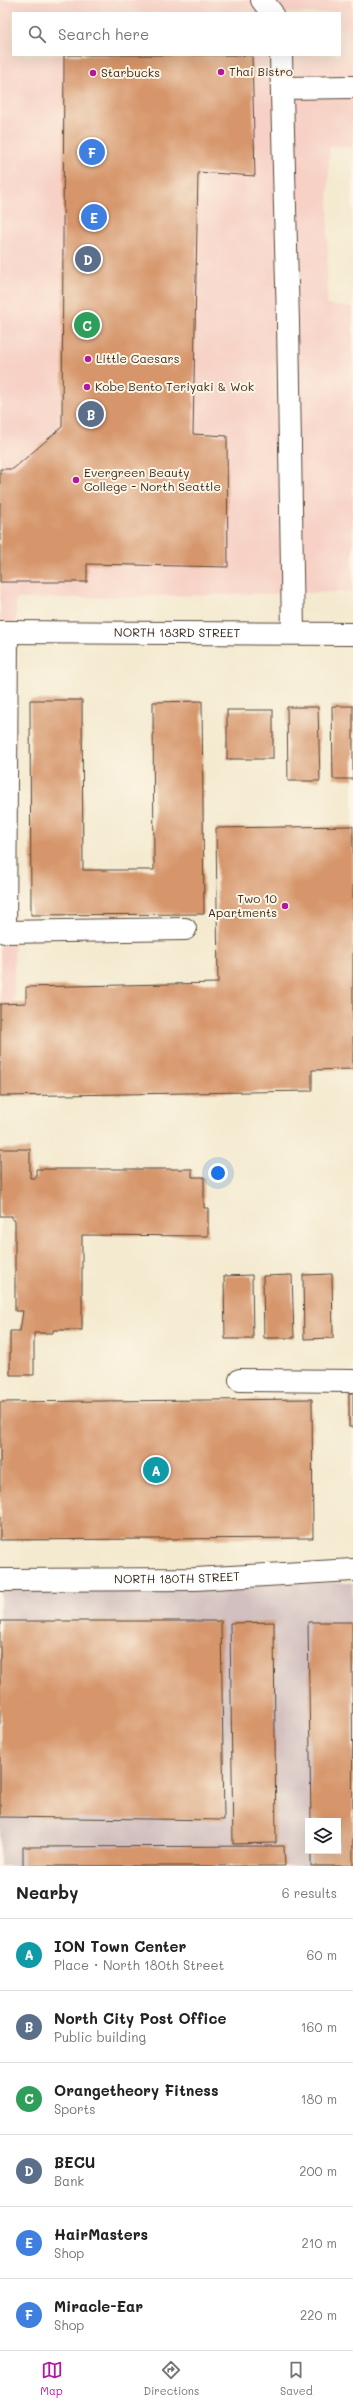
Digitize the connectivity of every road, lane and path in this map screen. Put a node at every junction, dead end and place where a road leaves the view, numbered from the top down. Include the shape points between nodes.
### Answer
1 (262, 0) edge
2 (271, 12) edge
3 (281, 56) edge
4 (353, 87) edge
5 (282, 88) junction
6 (4, 632) edge
7 (293, 633) junction
8 (353, 634) edge
9 (185, 930) dead end
10 (240, 1380) dead end
11 (353, 1381) edge
12 (353, 1570) edge
13 (0, 1580) edge

1 - 2 street
3 - 5 street
4 - 5 street
5 - 7 street
6 - 7 street, NORTH 183RD STREET
6 - 9 street via 5,932
7 - 8 street, NORTH 183RD STREET
10 - 11 street
12 - 13 street, NORTH 180TH STREET via 196,1579

